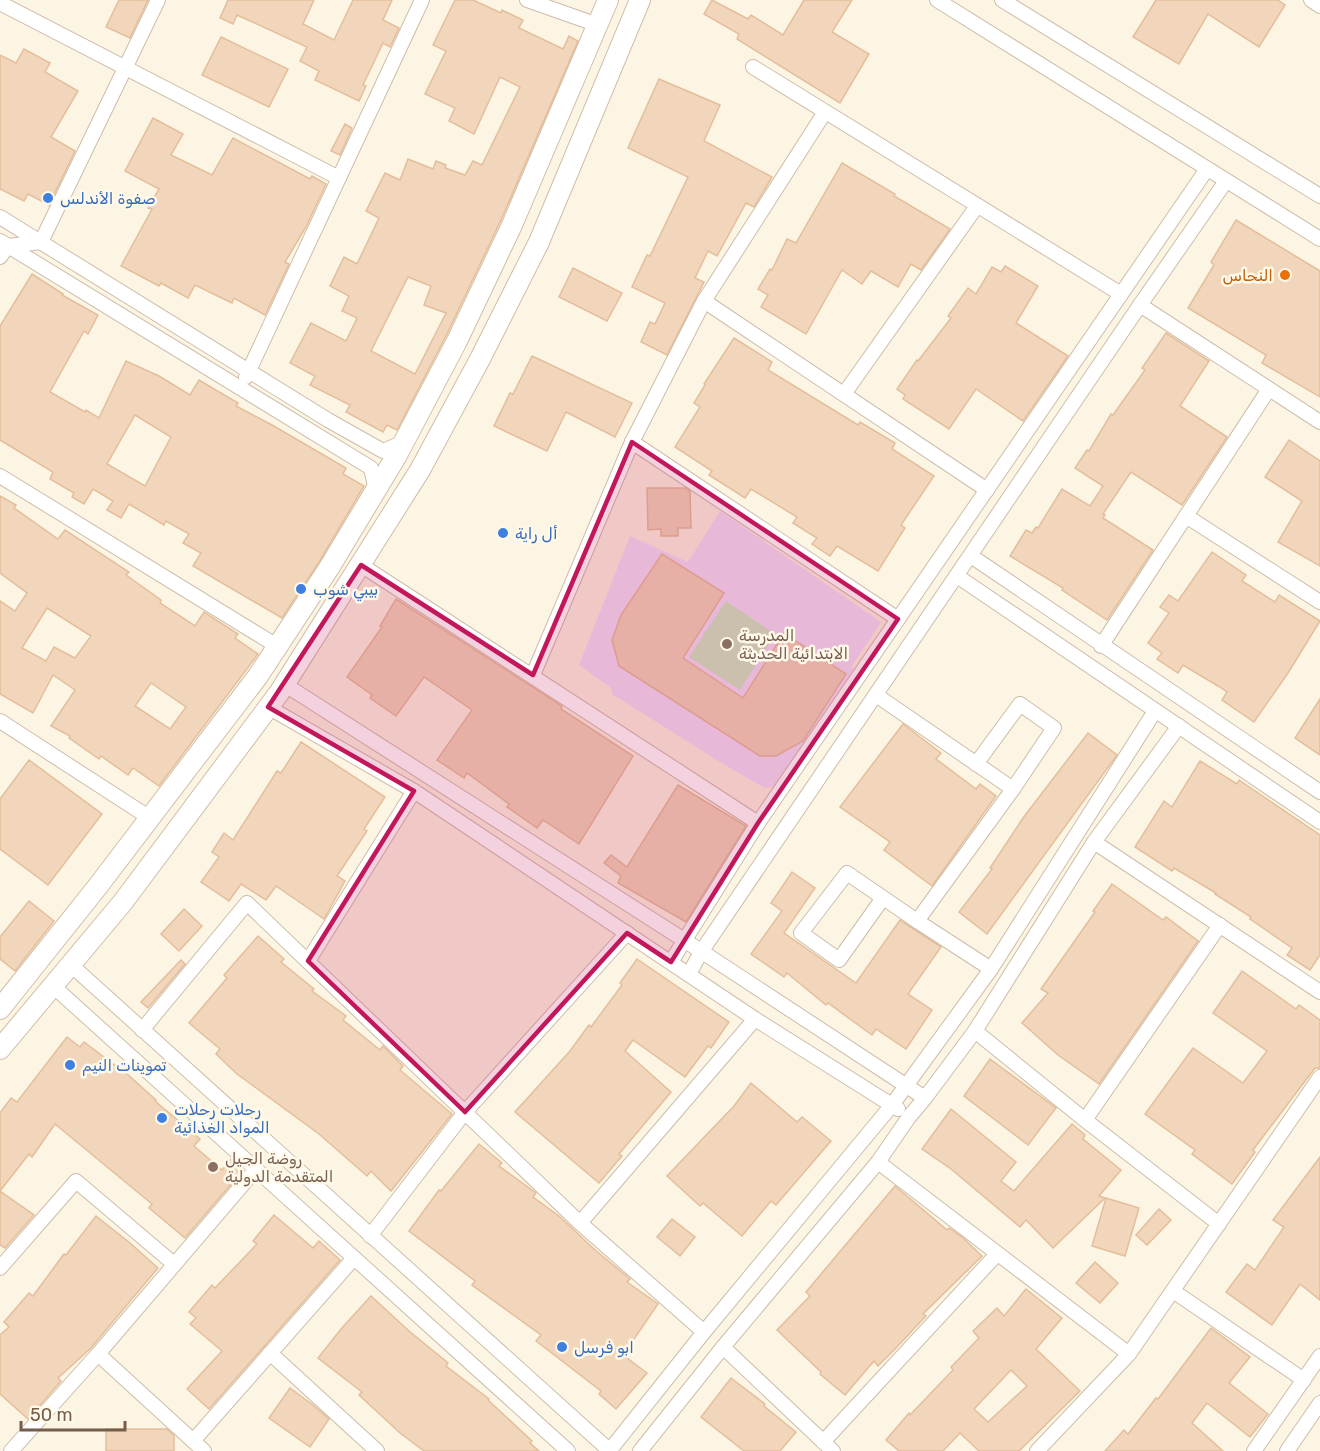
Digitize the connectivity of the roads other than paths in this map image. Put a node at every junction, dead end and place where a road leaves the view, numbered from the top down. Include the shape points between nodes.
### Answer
1 (158, 0) edge
2 (422, 0) edge
3 (527, 0) edge
4 (608, 0) edge
5 (640, 0) edge
6 (937, 0) edge
7 (1002, 0) edge
8 (1311, 0) edge
9 (0, 3) edge
10 (1320, 6) edge
11 (598, 25) junction
12 (753, 67) dead end
13 (125, 68) junction
14 (825, 112) junction
15 (1207, 169) junction
16 (339, 177) junction
17 (1226, 181) junction
18 (1320, 196) edge
19 (977, 206) junction
20 (0, 217) edge
21 (1320, 239) edge
22 (41, 242) junction
23 (3, 248) edge
24 (1120, 294) junction
25 (704, 301) junction
26 (1140, 305) junction
27 (249, 371) junction
28 (241, 387) junction
29 (1269, 389) junction
30 (844, 394) junction
31 (1320, 422) edge
32 (404, 442) junction
33 (632, 442) junction
34 (0, 476) edge
35 (376, 490) junction
36 (987, 490) junction
37 (1186, 516) junction
38 (971, 556) junction
39 (361, 565) junction
40 (957, 576) junction
41 (1320, 602) edge
42 (898, 619) junction
43 (277, 646) junction
44 (1101, 646) junction
45 (533, 675) junction
46 (284, 684) junction
47 (876, 695) junction
48 (268, 707) junction
49 (1155, 711) junction
50 (2, 725) edge
51 (1179, 726) junction
52 (976, 764) junction
53 (1013, 789) junction
54 (414, 791) junction
55 (1320, 792) edge
56 (150, 818) junction
57 (1320, 822) edge
58 (758, 823) junction
59 (1094, 842) junction
60 (883, 898) junction
61 (917, 921) junction
62 (1220, 925) junction
63 (627, 933) junction
64 (684, 940) junction
65 (701, 952) junction
66 (308, 962) junction
67 (671, 962) junction
68 (71, 965) junction
69 (991, 969) junction
70 (689, 974) junction
71 (53, 986) junction
72 (1320, 992) edge
73 (0, 1009) edge
74 (754, 1018) junction
75 (142, 1030) junction
76 (975, 1031) junction
77 (0, 1049) edge
78 (1320, 1077) edge
79 (905, 1085) junction
80 (925, 1098) junction
81 (892, 1105) junction
82 (465, 1112) junction
83 (909, 1117) junction
84 (1084, 1120) junction
85 (878, 1162) junction
86 (256, 1169) junction
87 (580, 1223) junction
88 (1219, 1224) junction
89 (370, 1236) junction
90 (997, 1254) junction
91 (354, 1258) junction
92 (174, 1264) junction
93 (0, 1268) edge
94 (1173, 1291) junction
95 (704, 1332) junction
96 (723, 1347) junction
97 (270, 1353) junction
98 (98, 1354) junction
99 (1129, 1354) junction
100 (1320, 1356) edge
101 (1304, 1380) junction
102 (1320, 1403) edge
103 (193, 1441) junction
104 (828, 1446) edge
105 (11, 1451) edge
106 (204, 1451) edge
107 (377, 1451) edge
108 (568, 1451) edge
109 (610, 1451) edge
110 (640, 1451) edge
111 (1037, 1451) edge
112 (1254, 1451) edge
113 (1287, 1451) edge

1 - 13 street
2 - 16 street
3 - 11 street
4 - 11 main road
5 - 39 main road via 539,242 420,470
6 - 15 street
7 - 18 street
8 - 10 street
9 - 13 street
11 - 32 main road via 512,225
12 - 14 street
13 - 16 street
13 - 22 street
14 - 19 street
14 - 25 street
15 - 17 street
15 - 24 street
16 - 27 street
17 - 21 street
17 - 26 street
19 - 24 street
19 - 30 street
20 - 22 street
22 - 23 street
22 - 27 street
23 - 28 street
24 - 36 street
25 - 30 street
25 - 33 street
26 - 29 street
26 - 38 street
27 - 28 street
27 - 32 street via 383,452
28 - 35 street via 371,468
29 - 31 street
29 - 37 street
30 - 36 street
32 - 35 main road
33 - 42 street
33 - 45 street
34 - 43 street
35 - 43 main road
36 - 42 street
37 - 41 street
37 - 44 street
38 - 40 street
38 - 44 street
39 - 45 street
39 - 46 main road
40 - 47 street
40 - 49 street
42 - 58 street
43 - 56 main road
44 - 55 street
45 - 58 street
46 - 48 main road
46 - 64 street
47 - 52 street
47 - 65 street
48 - 54 street
48 - 68 main road via 123,902
49 - 51 street
49 - 69 street
50 - 56 street
51 - 57 street
51 - 59 street
52 - 53 street
52 - 53 street via 1020,704 1054,728
53 - 61 street
54 - 63 street
54 - 66 street
56 - 73 main road
58 - 64 street
59 - 62 street
59 - 76 street
60 - 60 street via 846,873 801,933 839,960
60 - 61 street
61 - 69 street
62 - 72 street
62 - 84 street
63 - 67 street
63 - 82 street
64 - 65 street
64 - 67 street
65 - 70 street
65 - 79 street
66 - 75 street via 247,903
66 - 82 street
67 - 70 street
68 - 71 main road
68 - 75 street
69 - 79 street
70 - 74 street
71 - 77 main road
71 - 86 street
74 - 81 street
74 - 87 street
75 - 89 street
76 - 80 street
76 - 84 street
78 - 88 street
79 - 80 street
79 - 81 street
80 - 83 street
81 - 83 street
81 - 95 street
82 - 87 street
82 - 89 street
83 - 85 street
84 - 88 street
85 - 90 street
85 - 96 street
86 - 91 street
86 - 92 street
87 - 95 street
88 - 94 street
89 - 109 street
90 - 99 street
90 - 104 street
91 - 97 street
91 - 108 street
92 - 93 street via 76,1181
92 - 98 street
94 - 99 street
94 - 101 street
95 - 109 street
96 - 104 street
96 - 110 street
97 - 103 street
97 - 107 street
98 - 103 street
98 - 105 street
99 - 111 street
100 - 101 street
101 - 112 street
102 - 113 street
103 - 106 street

